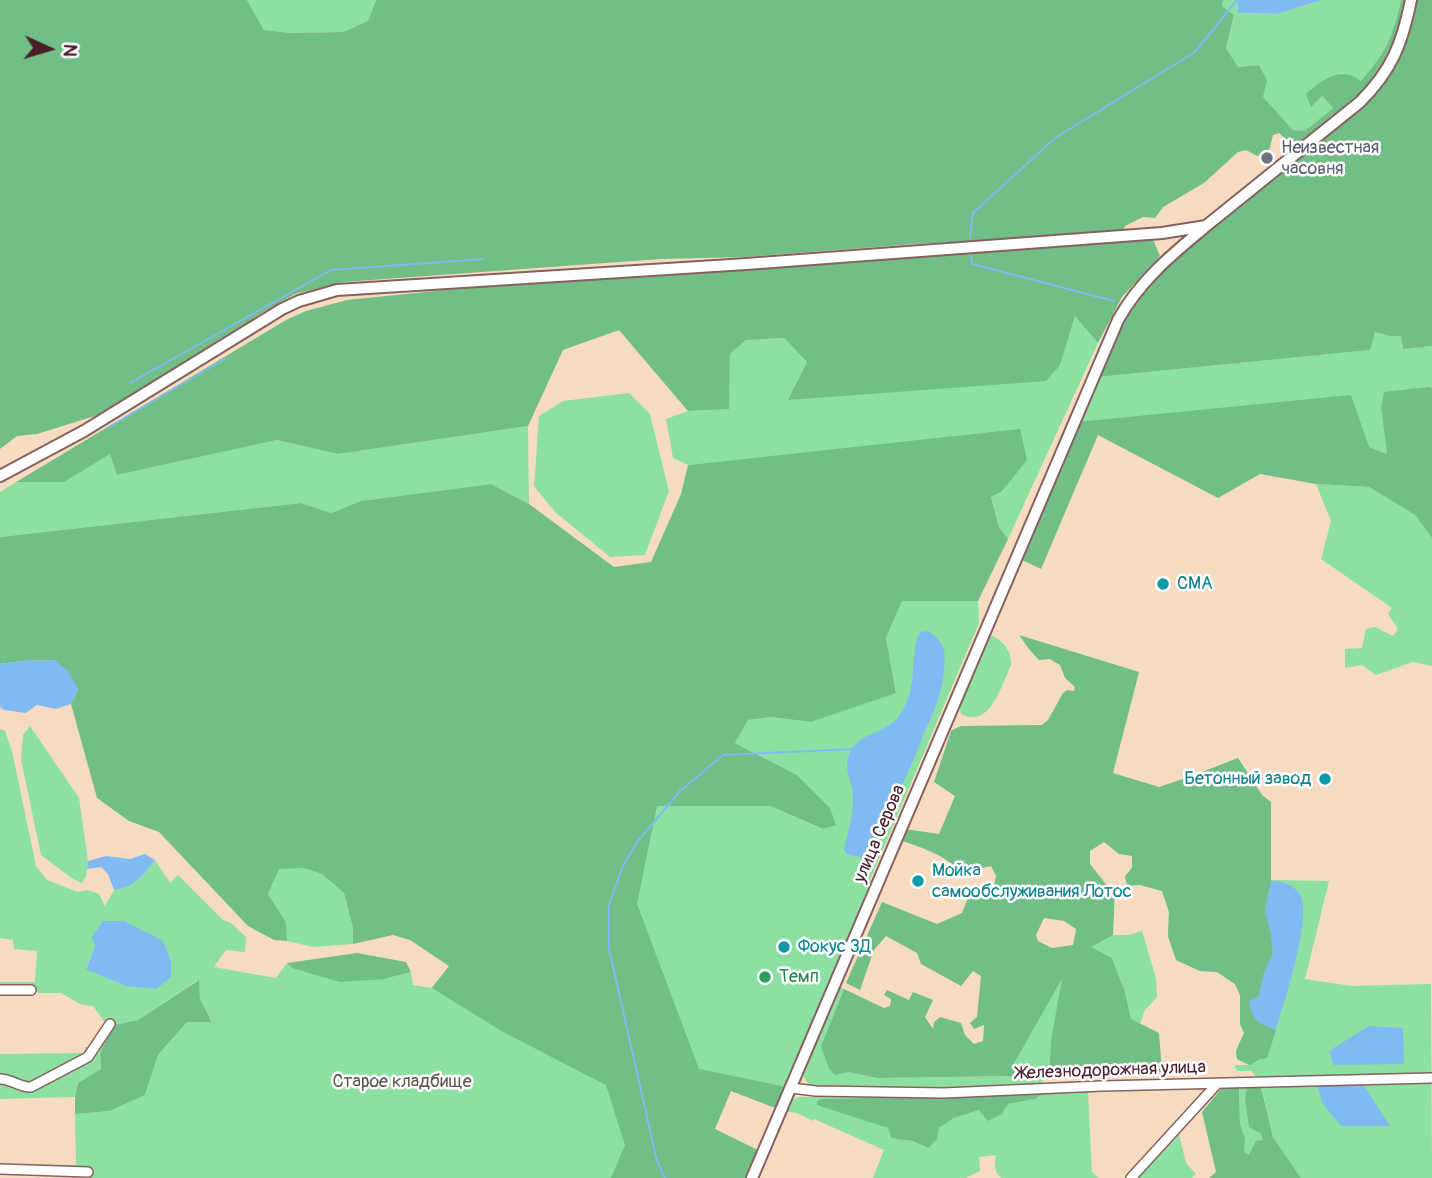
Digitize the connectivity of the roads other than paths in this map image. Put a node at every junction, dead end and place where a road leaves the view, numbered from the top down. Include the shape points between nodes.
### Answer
1 (1411, 0) edge
2 (1206, 226) junction
3 (1162, 233) junction
4 (1172, 254) junction
5 (0, 476) edge
6 (0, 990) edge
7 (31, 990) dead end
8 (110, 1024) dead end
9 (0, 1079) edge
10 (1432, 1079) edge
11 (1217, 1084) junction
12 (790, 1088) junction
13 (0, 1169) edge
14 (89, 1172) dead end
15 (752, 1178) edge
16 (1131, 1178) edge

1 - 2 main road, улица Серова via 1395,55 1374,88
2 - 3 main road
2 - 4 main road, улица Серова
3 - 4 main road via 1175,243
3 - 5 main road via 337,290 282,309 84,431
4 - 12 main road, улица Серова via 1141,286 1118,320
6 - 7 street
8 - 9 street via 88,1057 32,1087
10 - 11 street, Железнодорожная улица
11 - 12 street, Железнодорожная улица via 944,1093
11 - 16 street
12 - 15 main road, улица Серова
13 - 14 street

